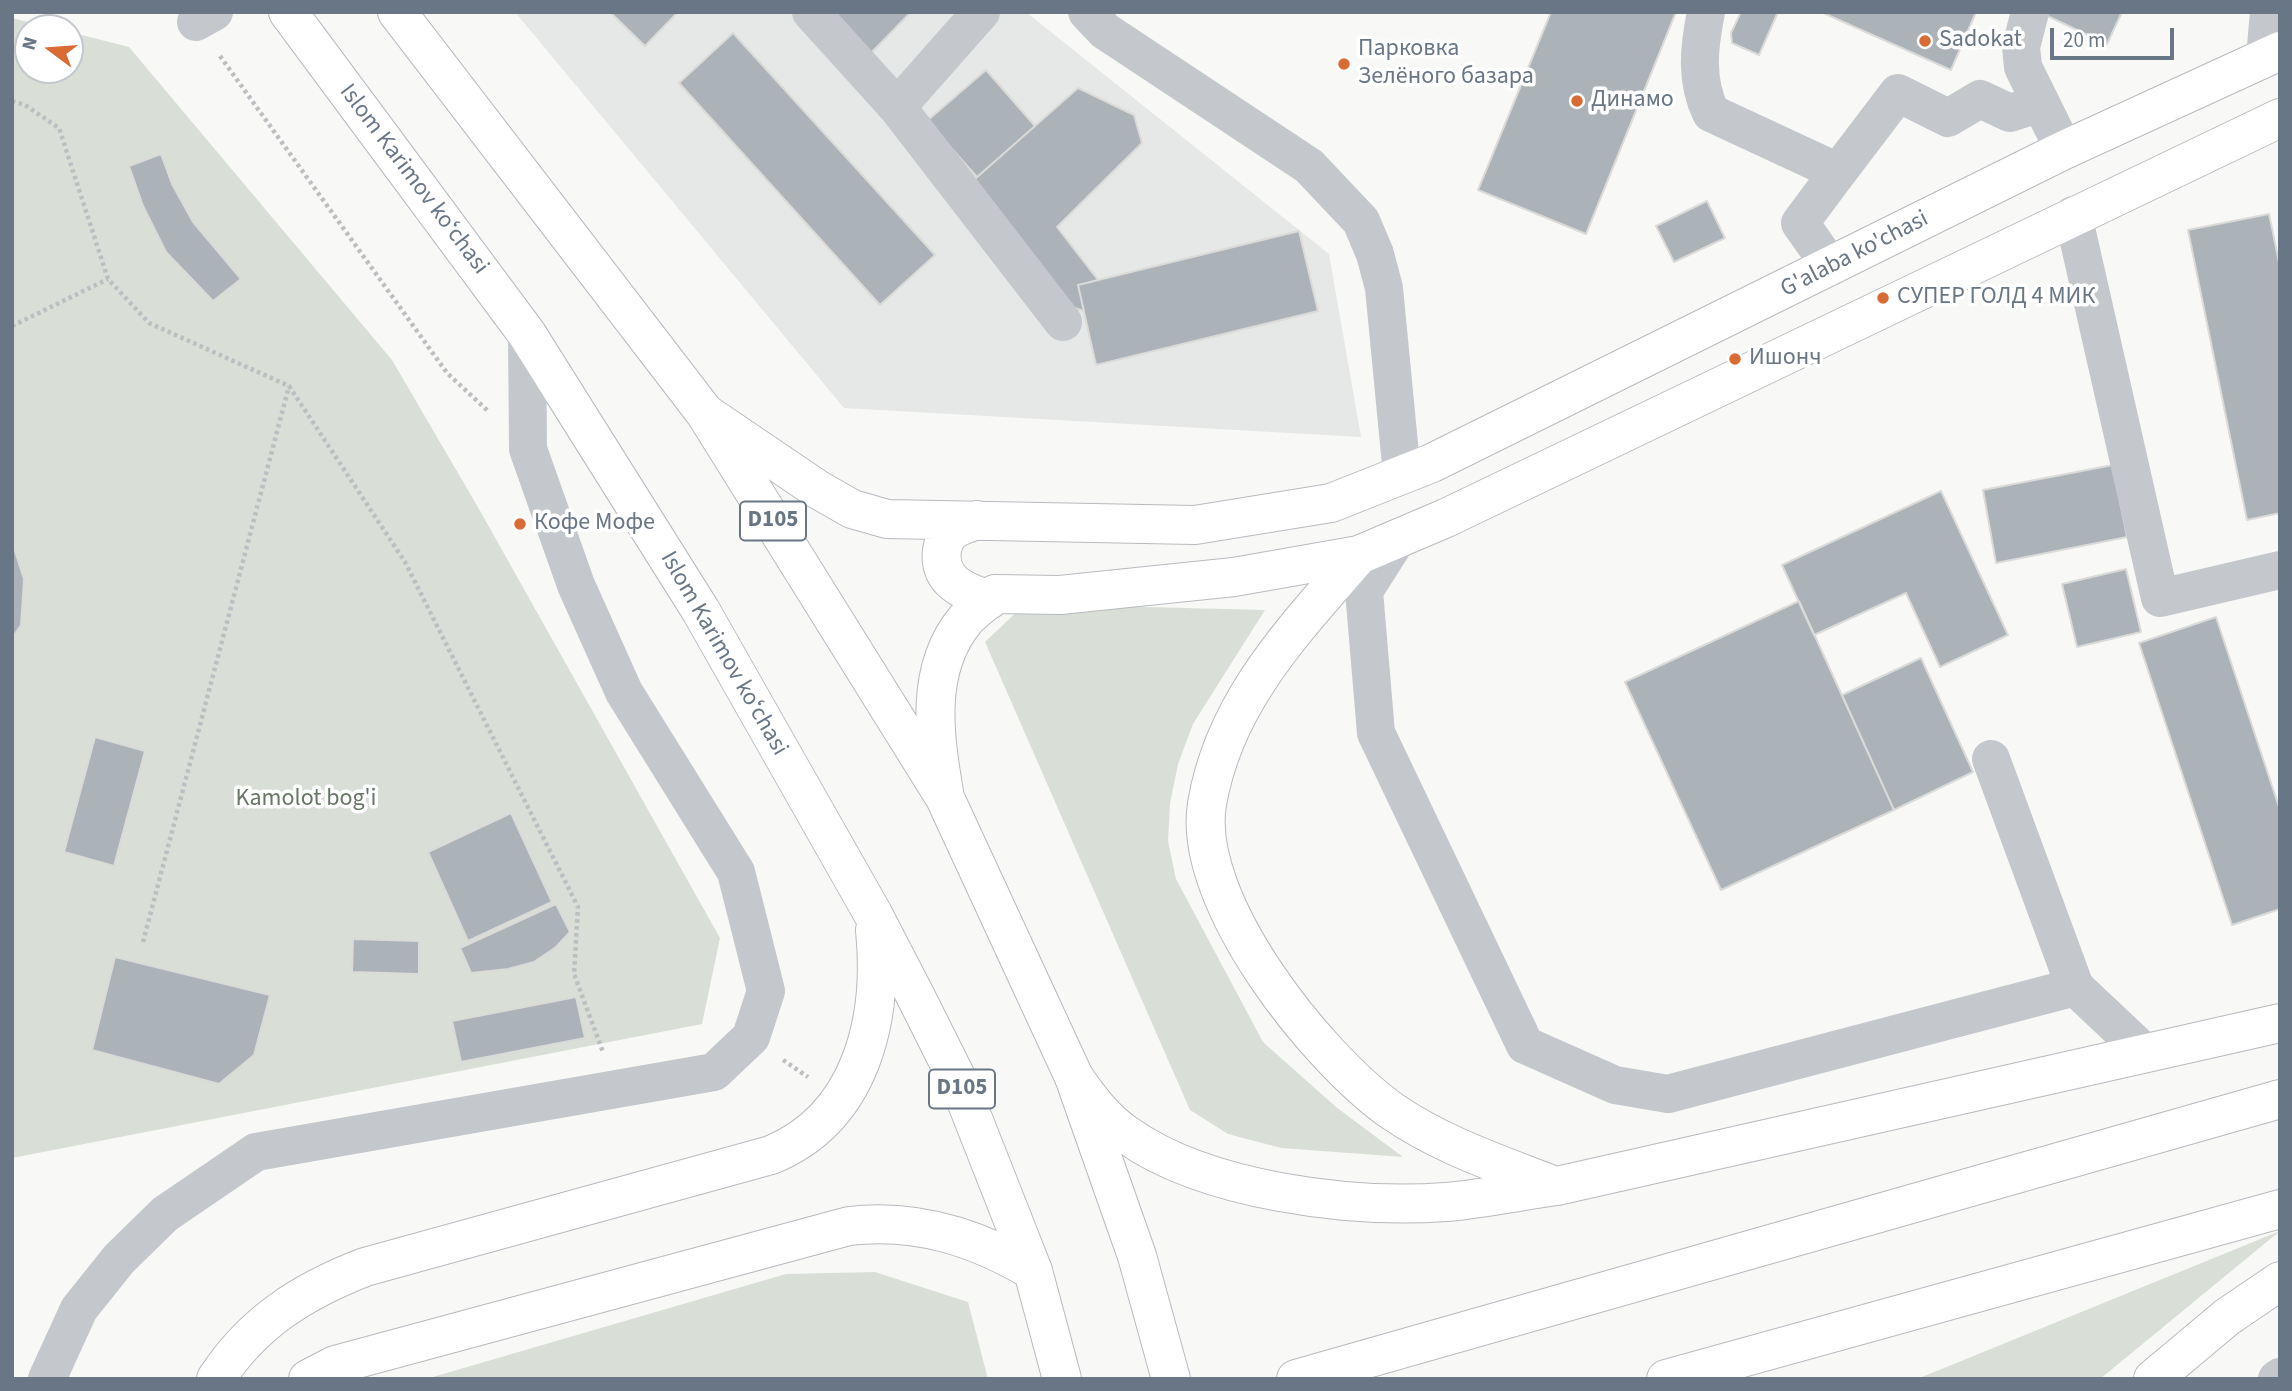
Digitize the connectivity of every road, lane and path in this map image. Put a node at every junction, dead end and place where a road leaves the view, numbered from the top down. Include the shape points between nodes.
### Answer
1 (288, 12) edge
2 (397, 12) edge
3 (811, 12) edge
4 (981, 12) edge
5 (1087, 12) edge
6 (1706, 12) edge
7 (2030, 12) edge
8 (2269, 12) edge
9 (205, 17) edge
10 (2272, 54) edge
11 (12, 102) edge
12 (2041, 103) junction
13 (897, 107) junction
14 (2280, 118) edge
15 (2064, 150) junction
16 (1838, 173) junction
17 (2073, 215) junction
18 (1831, 267) junction
19 (108, 279) junction
20 (1063, 322) dead end
21 (12, 326) edge
22 (527, 334) junction
23 (289, 386) junction
24 (705, 412) junction
25 (528, 449) junction
26 (1417, 469) junction
27 (977, 520) junction
28 (1397, 539) junction
29 (1359, 555) junction
30 (2280, 570) edge
31 (989, 600) junction
32 (1991, 759) dead end
33 (945, 798) junction
34 (873, 914) junction
35 (143, 942) dead end
36 (2075, 987) junction
37 (2280, 1023) edge
38 (751, 1037) junction
39 (2144, 1052) junction
40 (1074, 1077) junction
41 (617, 1089) junction
42 (2280, 1099) edge
43 (841, 1101) junction
44 (1557, 1186) junction
45 (2280, 1209) edge
46 (1035, 1277) junction
47 (2280, 1281) edge
48 (47, 1379) edge
49 (216, 1379) edge
50 (308, 1379) edge
51 (1062, 1379) edge
52 (1171, 1379) edge
53 (1296, 1379) edge
54 (1666, 1379) edge
55 (2153, 1379) edge

1 - 22 main road, Islom Karimov koʻchasi / D105
2 - 24 main road, D105
3 - 13 street
4 - 13 street
5 - 26 street via 1105,31 1309,166 1361,222 1384,288
6 - 16 street via 1699,70 1711,113
7 - 12 street via 2021,47 2023,67
8 - 10 street
9 - 25 path via 447,373
10 - 15 main road, G'alaba ko'chasi
11 - 19 path via 25,105 59,128
12 - 15 street
12 - 16 street via 2010,113 1980,99 1948,118 1898,93
13 - 20 street
14 - 17 main road
15 - 18 main road, G'alaba ko'chasi
16 - 18 street via 1800,223
17 - 28 main road
17 - 30 street via 2161,598
18 - 26 main road, G'alaba ko'chasi
19 - 21 path
19 - 23 path via 149,323
22 - 25 street
22 - 34 main road, Islom Karimov koʻchasi / D105 via 701,611
23 - 35 path
23 - 41 path via 405,562 578,907 574,974
24 - 27 main road, G'alaba ko'chasi via 852,509 887,519
24 - 33 main road, D105
25 - 38 street via 576,585 624,692 736,872 766,991
26 - 27 main road, G'alaba ko'chasi via 1331,503 1195,525
27 - 31 main road via 953,530 943,542 940,563 956,585
28 - 29 main road
28 - 36 street via 1364,591 1376,733 1525,1045 1615,1085 1668,1094
29 - 31 main road via 1234,577 1060,595 995,594
29 - 44 main road via 1248,691 1221,750 1207,806 1212,867 1241,933 1278,993 1348,1073 1391,1110 1439,1140
31 - 33 main road via 966,619 946,652 937,688 934,729
32 - 36 street
33 - 40 main road, D105
34 - 43 main road via 878,977 872,1023
34 - 46 main road, Islom Karimov koʻchasi / D105 via 959,1083
36 - 39 street
37 - 39 main road
38 - 41 street via 714,1072
38 - 43 path
39 - 44 main road
40 - 44 main road via 1112,1123 1168,1160 1291,1194 1332,1200 1446,1202
40 - 52 main road, D105 via 1136,1256
41 - 48 street via 256,1152 165,1214 118,1259 79,1309
42 - 53 main road
43 - 49 main road via 820,1127 771,1155 334,1279 305,1293 249,1334
45 - 54 main road
46 - 50 main road via 990,1247 943,1231 897,1224 849,1226 335,1365
46 - 51 main road, Islom Karimov koʻchasi / D105
47 - 55 main road via 2227,1317

